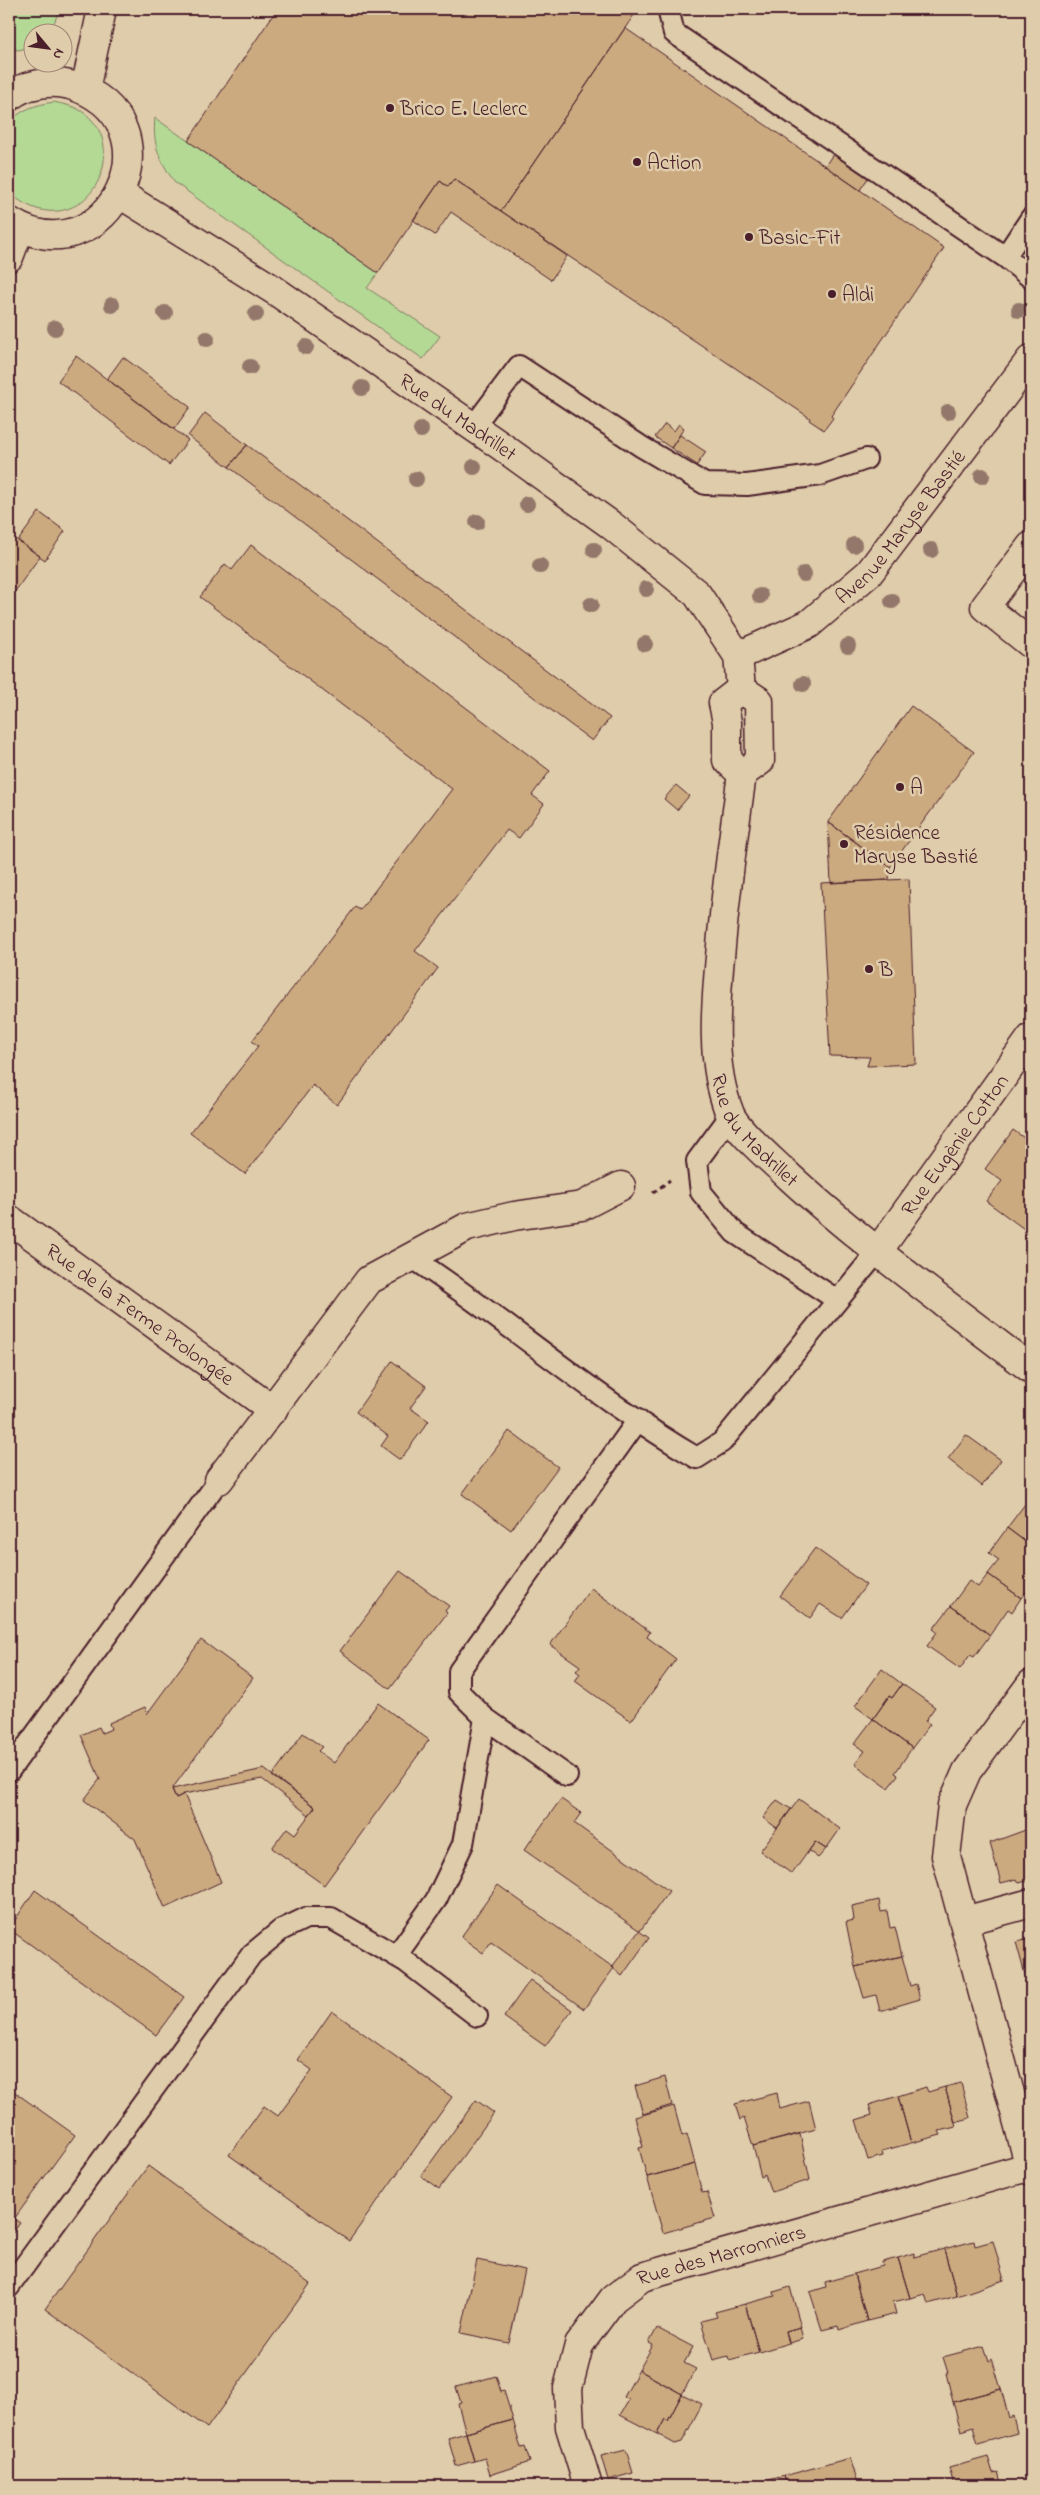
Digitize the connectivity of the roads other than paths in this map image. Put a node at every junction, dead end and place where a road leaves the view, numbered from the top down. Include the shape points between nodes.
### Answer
1 (102, 9) edge
2 (668, 9) edge
3 (85, 90) junction
4 (9, 97) edge
5 (120, 194) junction
6 (1031, 218) edge
7 (14, 225) edge
8 (9, 257) edge
9 (1005, 257) junction
10 (1031, 278) edge
11 (1031, 358) edge
12 (473, 427) junction
13 (866, 459) dead end
14 (1031, 546) edge
15 (1031, 644) edge
16 (738, 656) junction
17 (1031, 1038) edge
18 (731, 1115) junction
19 (621, 1186) road end
20 (9, 1219) edge
21 (878, 1251) junction
22 (411, 1257) junction
23 (837, 1300) junction
24 (1031, 1369) edge
25 (273, 1410) junction
26 (638, 1420) junction
27 (219, 1480) joint
28 (1031, 1684) edge
29 (485, 1718) junction
30 (9, 1770) edge
31 (566, 1776) dead end
32 (1031, 1903) edge
33 (964, 1921) junction
34 (396, 1956) junction
35 (477, 2016) dead end
36 (1031, 2168) edge
37 (9, 2287) edge
38 (588, 2486) edge

1 - 3 street
2 - 9 lane via 674,34
3 - 4 street via 62,83 37,84
3 - 5 street via 105,104 120,124 128,146 128,171
5 - 7 street via 106,213 94,222 66,234 42,235
5 - 12 street, Rue du Madrillet via 274,290
6 - 9 lane
7 - 8 street
9 - 10 lane
11 - 16 street, Avenue Maryse Bastié via 869,574 809,624
12 - 13 lane via 519,366 642,447 705,484 747,486 820,475
12 - 16 street, Rue du Madrillet via 611,524 698,594
14 - 15 street via 985,607
16 - 18 street, Rue du Madrillet via 741,689 760,701 761,724 760,761 742,774 728,868 715,1018 720,1073
17 - 21 street, Rue Eugènie Cotton
18 - 21 street, Rue du Madrillet via 760,1150 792,1180
18 - 23 lane via 697,1161 701,1192 735,1233
19 - 22 street via 582,1206 467,1226
20 - 25 street, Rue de la Ferme Prolongée
21 - 23 lane
21 - 24 street, Rue du Madrillet
22 - 25 street via 368,1280
22 - 26 lane
23 - 26 lane via 722,1442 697,1458
25 - 27 street
26 - 29 lane via 459,1671 459,1692
27 - 30 lane
28 - 33 street via 967,1771 952,1805 946,1856
29 - 31 lane
29 - 34 lane via 463,1844 436,1900
32 - 33 street
33 - 36 street
34 - 35 lane
34 - 37 lane via 331,1918 306,1918 281,1930 252,1954
36 - 38 street, Rue des Marronniers via 642,2277 613,2299 578,2345 568,2388 570,2427

